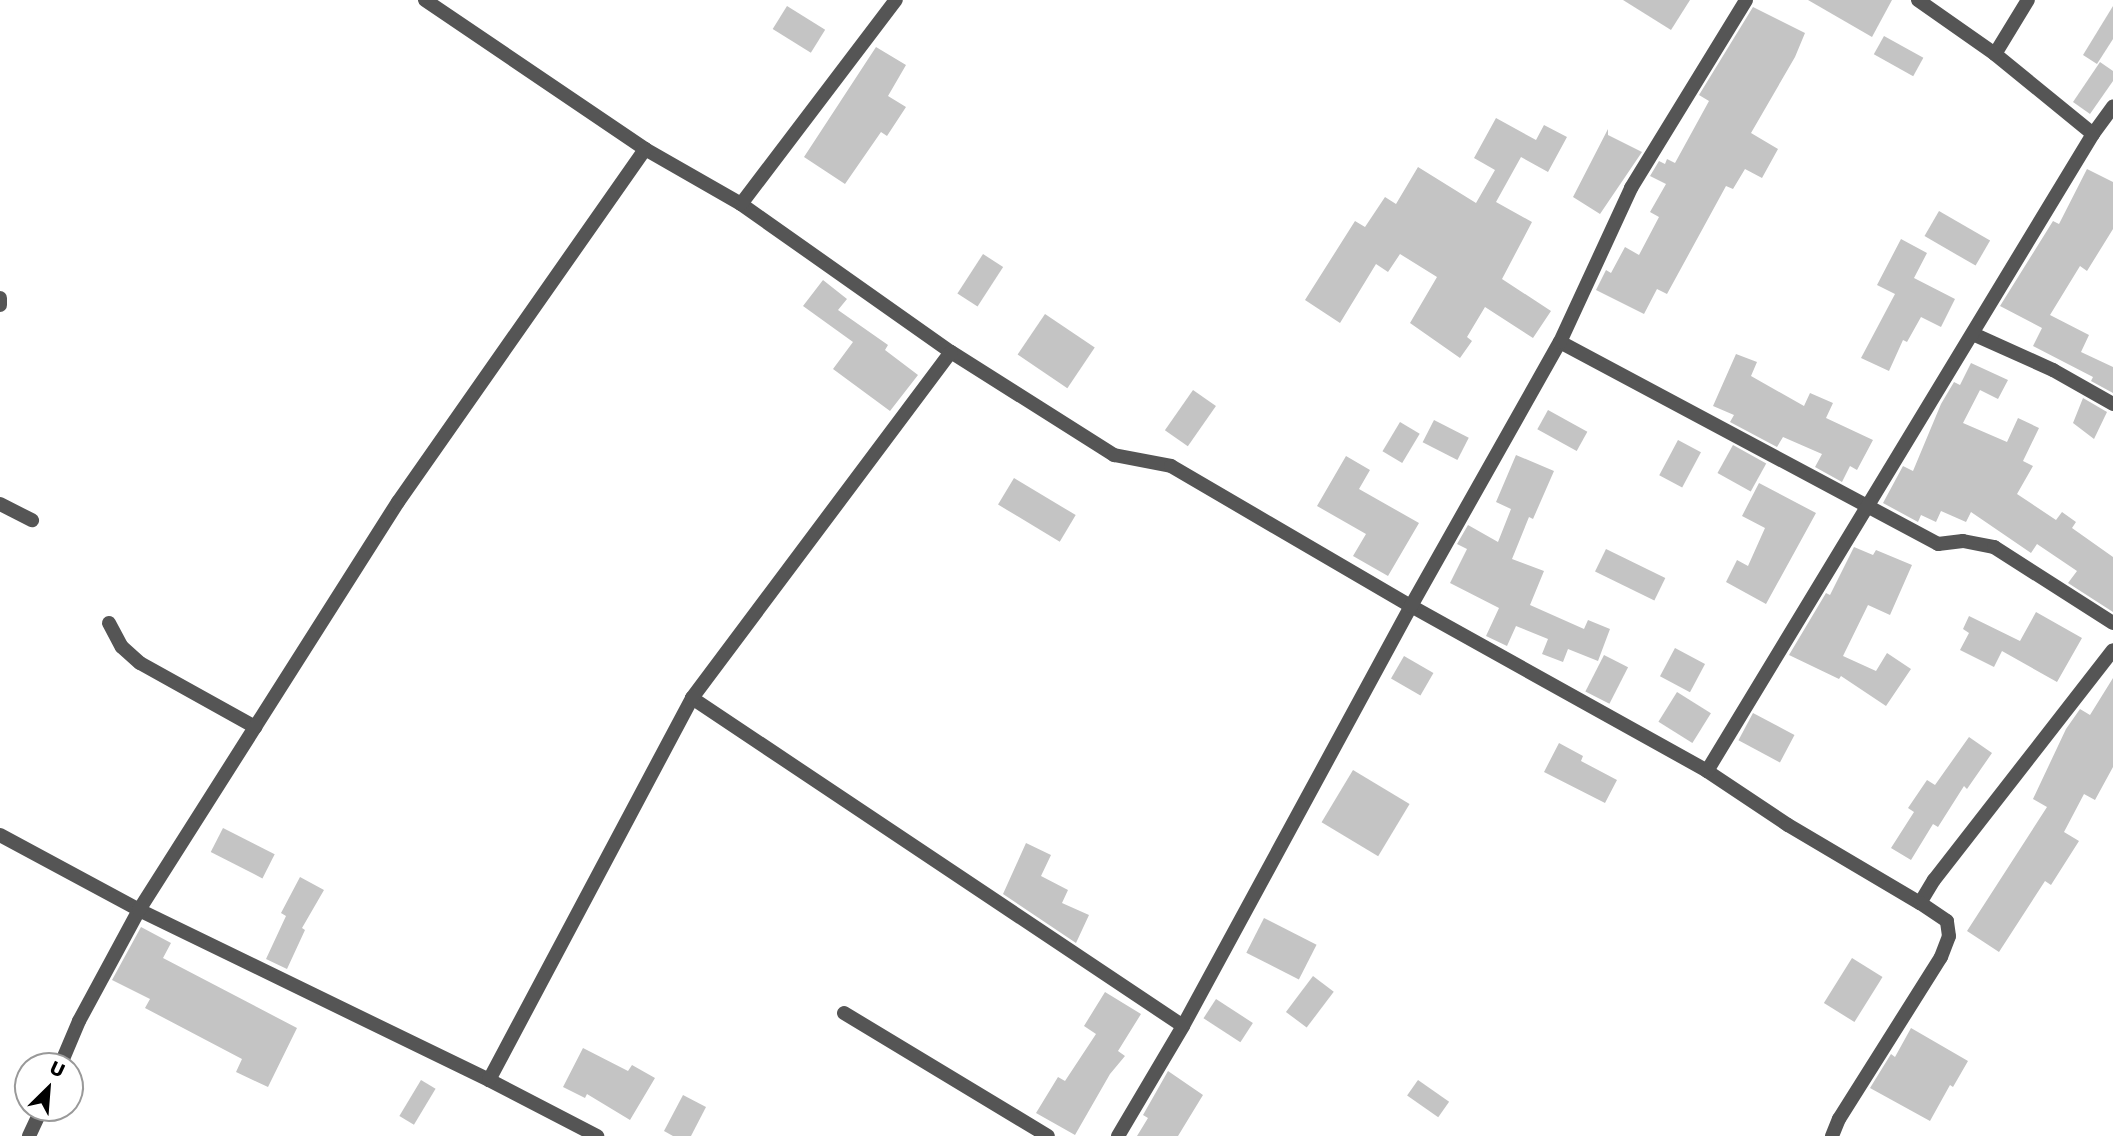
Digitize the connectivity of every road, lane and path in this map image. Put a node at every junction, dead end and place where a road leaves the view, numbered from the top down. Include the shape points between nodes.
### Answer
1 (425, 0) edge
2 (897, 0) edge
3 (1746, 0) edge
4 (1918, 0) edge
5 (2028, 0) edge
6 (1996, 54) junction
7 (2113, 106) edge
8 (2094, 134) junction
9 (645, 149) junction
10 (741, 204) junction
11 (0, 299) edge
12 (0, 305) edge
13 (1973, 334) junction
14 (1560, 342) junction
15 (951, 352) junction
16 (2113, 404) edge
17 (0, 504) edge
18 (1869, 507) junction
19 (32, 520) dead end
20 (1411, 606) junction
21 (108, 622) dead end
22 (2113, 622) edge
23 (2113, 650) edge
24 (692, 698) junction
25 (255, 727) junction
26 (1707, 771) junction
27 (0, 835) edge
28 (1920, 903) junction
29 (139, 910) junction
30 (844, 1013) dead end
31 (1183, 1026) junction
32 (66, 1052) edge
33 (489, 1080) junction
34 (577, 1131) edge
35 (597, 1136) edge
36 (1048, 1136) edge
37 (1118, 1136) edge
38 (1832, 1136) edge

1 - 9 street
2 - 10 street
3 - 14 street via 1631,188
4 - 6 street
5 - 6 street
6 - 8 street
7 - 8 street
8 - 13 street
9 - 10 street
9 - 25 street via 398,502
10 - 15 street
11 - 12 street
13 - 16 street via 2053,370
13 - 18 street
14 - 18 street
14 - 20 street
15 - 20 street via 1114,455 1171,466
15 - 24 street
17 - 19 street
18 - 22 street via 1938,544 1963,541 1994,547
18 - 26 street
20 - 26 street
20 - 31 street
21 - 25 street via 122,647 140,663
23 - 28 street
24 - 31 street
24 - 33 street
25 - 29 street
26 - 28 street
27 - 29 street
28 - 38 street via 1947,921 1949,936 1941,957
29 - 32 street
29 - 33 street
30 - 36 street
31 - 37 street
33 - 34 street
34 - 35 street

